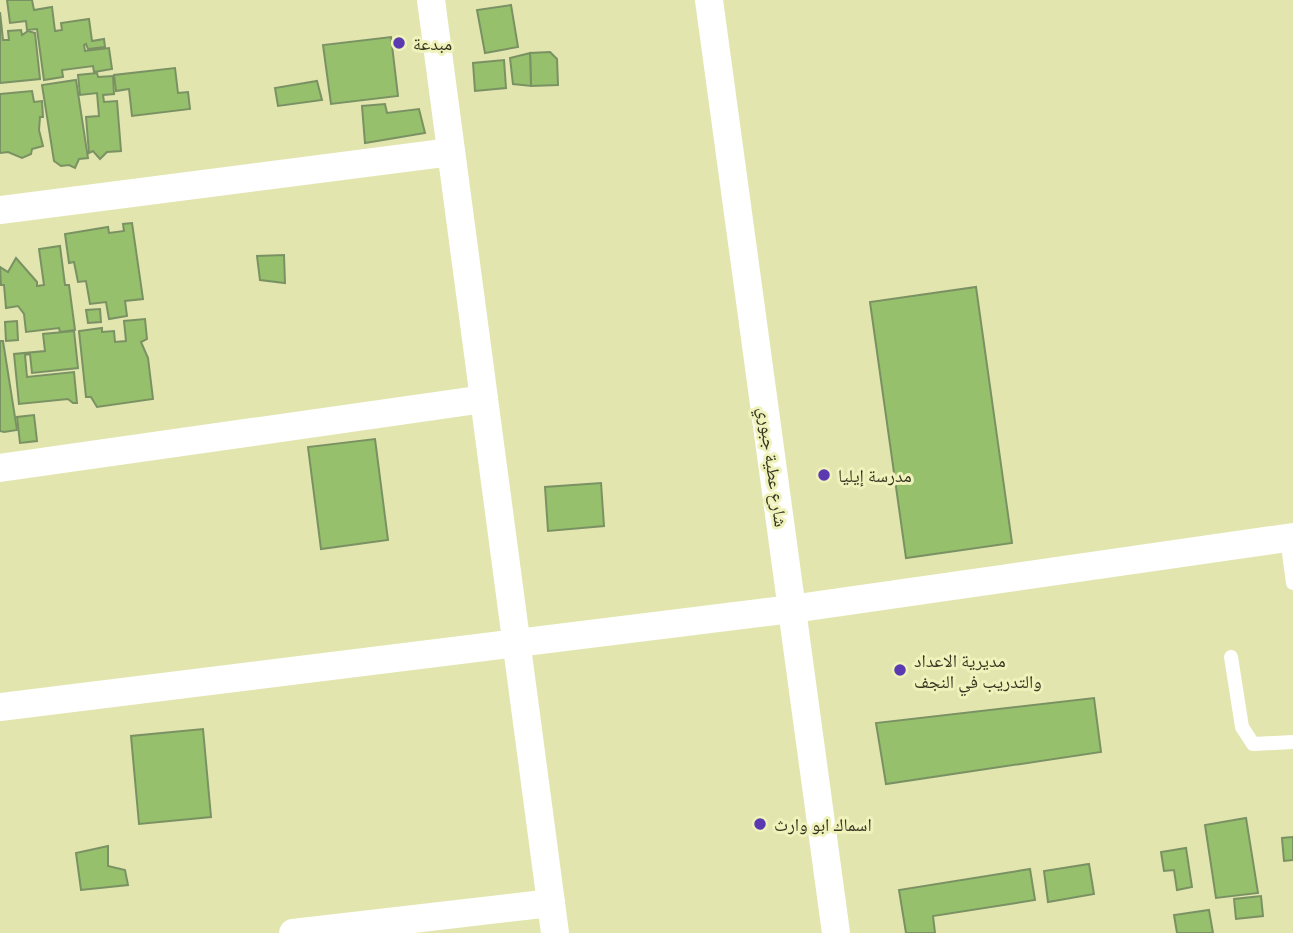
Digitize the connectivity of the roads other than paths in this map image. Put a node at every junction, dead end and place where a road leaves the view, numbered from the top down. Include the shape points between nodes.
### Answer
1 (431, 0) edge
2 (709, 0) edge
3 (451, 152) junction
4 (0, 210) edge
5 (484, 399) junction
6 (0, 467) edge
7 (1290, 538) edge
8 (1293, 583) edge
9 (792, 609) junction
10 (516, 643) junction
11 (1231, 657) dead end
12 (0, 707) edge
13 (1293, 742) edge
14 (551, 903) junction
15 (293, 933) edge
16 (555, 933) edge
17 (836, 933) edge

1 - 3 street
2 - 9 street, شارع عطية جبوري
3 - 4 street
3 - 5 street
5 - 6 street
5 - 10 street
7 - 8 lane
7 - 9 street
9 - 10 street
9 - 17 street, شارع عطية جبوري
10 - 12 street
10 - 14 street
11 - 13 lane via 1242,727 1253,744
14 - 15 street
14 - 16 street

